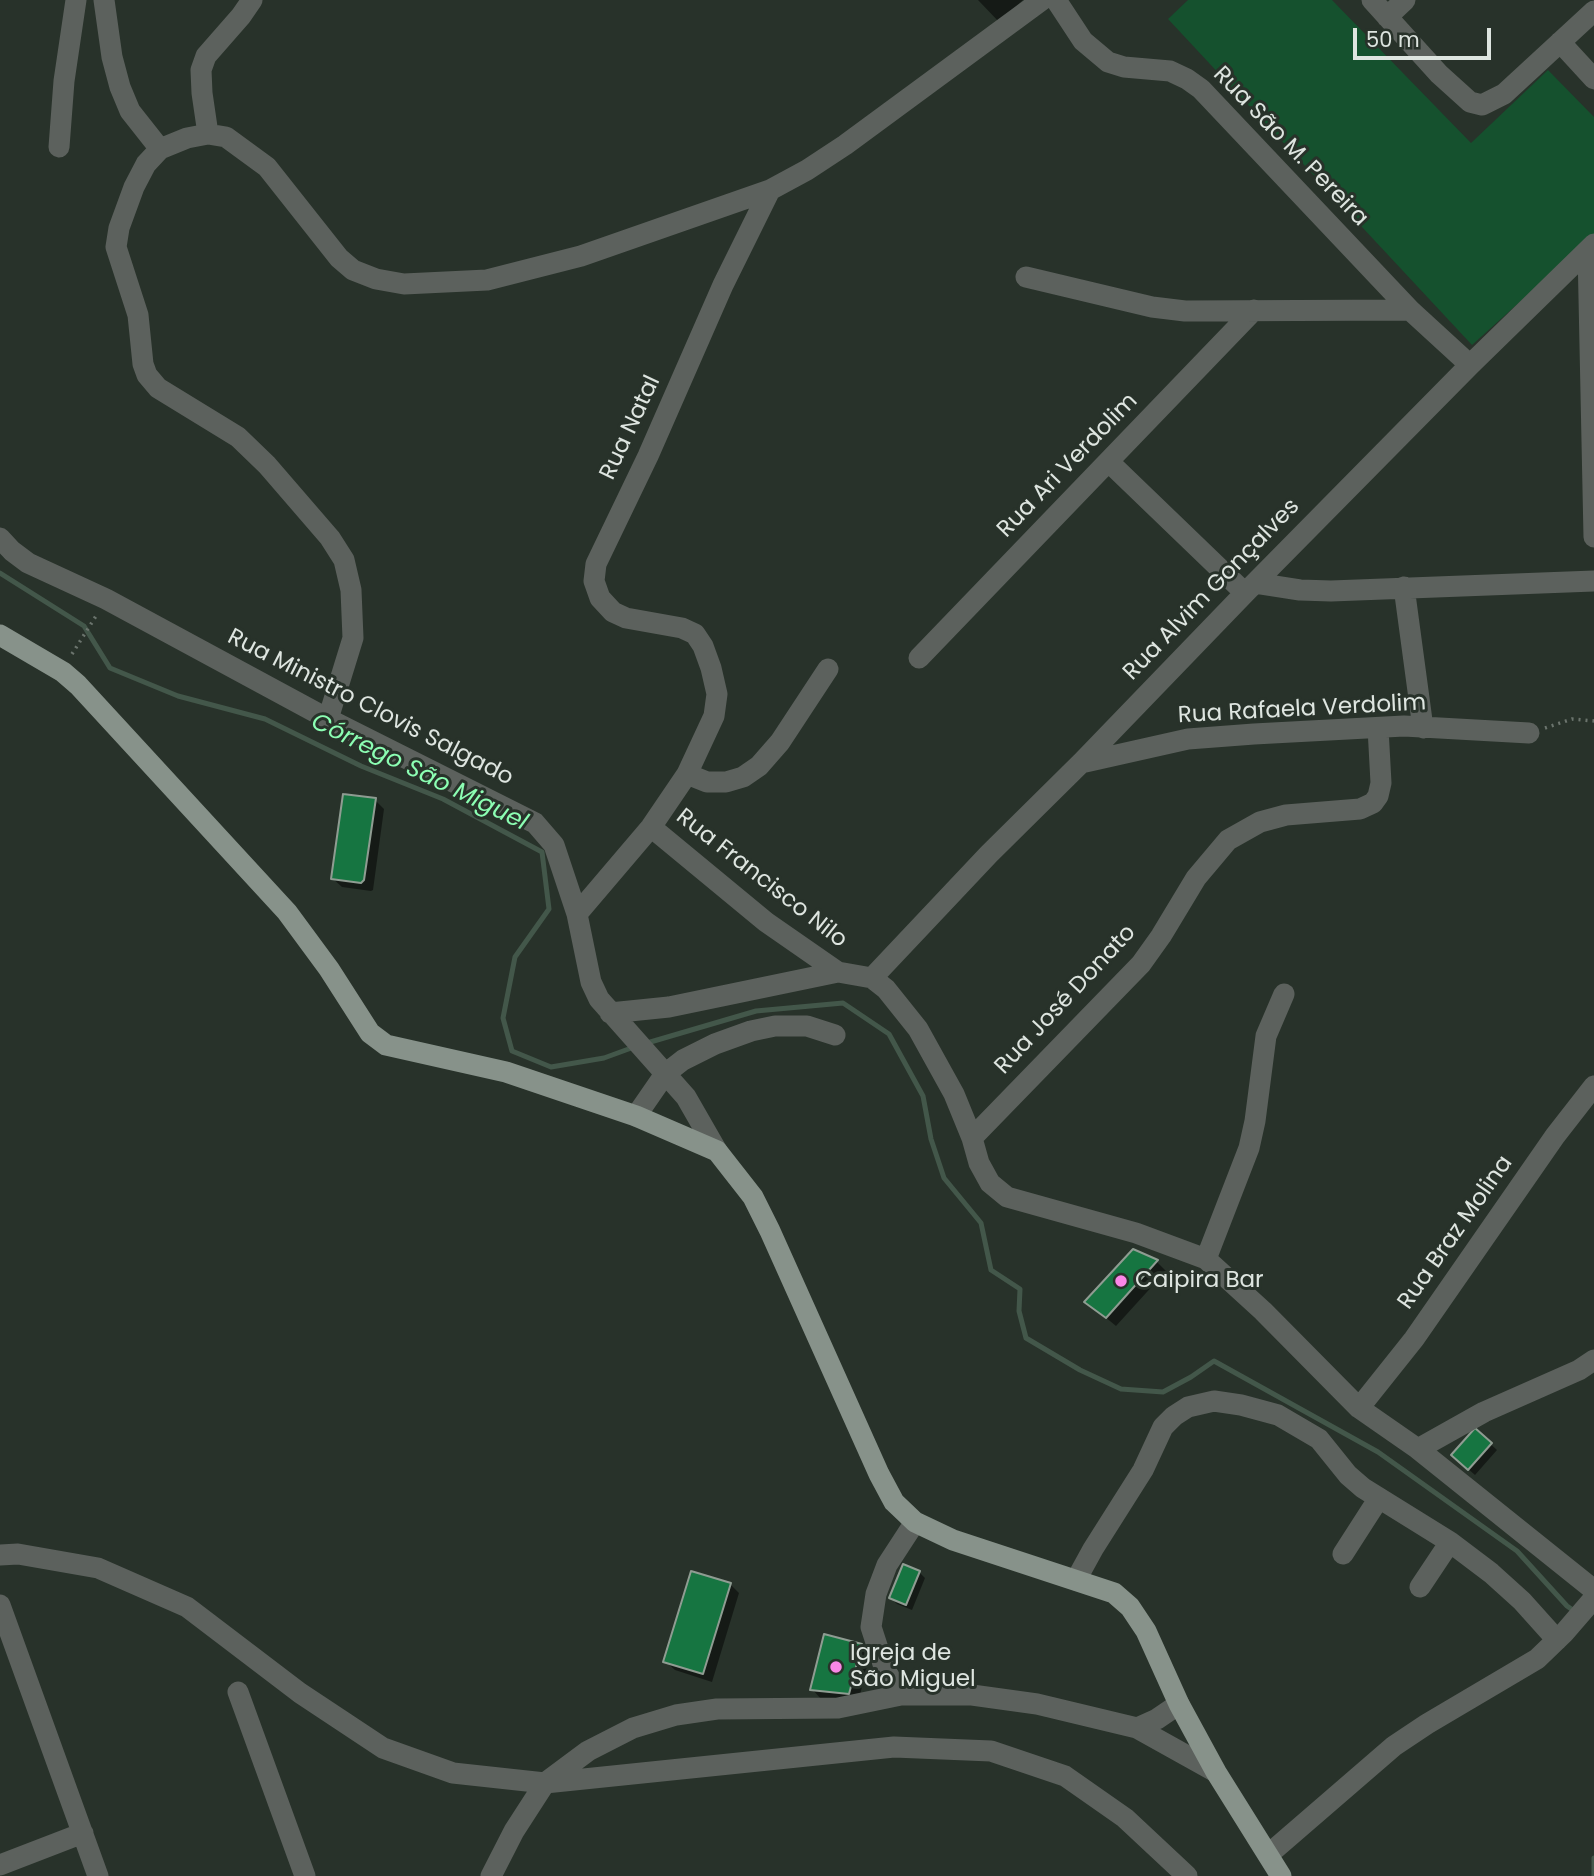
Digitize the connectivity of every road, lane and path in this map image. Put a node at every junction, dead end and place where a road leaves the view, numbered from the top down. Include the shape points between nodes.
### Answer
1 (76, 0) edge
2 (104, 0) edge
3 (252, 0) edge
4 (1042, 0) edge
5 (1056, 0) edge
6 (1372, 0) edge
7 (1405, 0) edge
8 (1594, 11) edge
9 (1387, 17) junction
10 (1560, 42) junction
11 (1594, 79) edge
12 (208, 134) junction
13 (59, 147) dead end
14 (160, 149) junction
15 (770, 190) junction
16 (1591, 247) edge
17 (1026, 277) dead end
18 (1254, 310) junction
19 (1410, 310) junction
20 (1470, 365) junction
21 (1109, 462) junction
22 (1594, 537) edge
23 (0, 538) edge
24 (1594, 581) edge
25 (1404, 587) junction
26 (1250, 588) junction
27 (94, 619) dead end
28 (0, 635) edge
29 (72, 654) dead end
30 (919, 658) dead end
31 (828, 669) dead end
32 (328, 719) junction
33 (1594, 721) edge
34 (1378, 728) junction
35 (1423, 728) junction
36 (1529, 733) joint
37 (1081, 763) junction
38 (687, 774) junction
39 (651, 827) junction
40 (577, 914) junction
41 (838, 972) junction
42 (872, 978) junction
43 (1284, 994) dead end
44 (615, 1019) junction
45 (835, 1035) dead end
46 (661, 1070) junction
47 (1594, 1086) edge
48 (636, 1116) junction
49 (972, 1138) junction
50 (718, 1151) junction
51 (1206, 1259) junction
52 (1594, 1360) edge
53 (1359, 1408) junction
54 (1418, 1448) junction
55 (1379, 1497) junction
56 (915, 1522) junction
57 (1450, 1542) junction
58 (1343, 1554) dead end
59 (0, 1555) edge
60 (1076, 1580) junction
61 (1420, 1587) dead end
62 (1593, 1597) edge
63 (0, 1605) edge
64 (1560, 1637) junction
65 (238, 1692) dead end
66 (901, 1695) junction
67 (1179, 1704) junction
68 (1137, 1728) junction
69 (1216, 1772) junction
70 (545, 1783) junction
71 (83, 1833) junction
72 (1269, 1854) junction
73 (0, 1865) edge
74 (98, 1876) edge
75 (305, 1876) edge
76 (491, 1876) edge
77 (1187, 1876) edge
78 (1280, 1876) edge

1 - 13 street
2 - 14 street via 120,87 130,110
3 - 12 street via 206,56 201,70
4 - 15 street via 845,145
5 - 19 street, Rua São M. Pereira via 1083,41 1108,62 1170,71 1200,89
6 - 9 street
7 - 9 street
8 - 10 street
9 - 10 street via 1439,74 1470,102 1482,105 1504,94
10 - 11 street
12 - 14 street
12 - 15 street via 226,137 267,167 353,270 404,284 487,280 581,256
14 - 32 street via 146,163 134,187 116,247 138,314 143,364 158,388 238,437 267,465 344,560 351,590 353,638
15 - 38 street, Rua Natal via 596,564 594,581 600,598 613,612 682,628 695,634 703,646 717,694 714,716
16 - 20 street, Rua Alvim Gonçalves
16 - 22 street
17 - 18 street via 1152,307
18 - 19 street
18 - 21 street, Rua Ari Verdolim
19 - 20 street, Rua São M. Pereira
20 - 26 street, Rua Alvim Gonçalves
21 - 26 street
21 - 30 street, Rua Ari Verdolim
23 - 32 street, Rua Ministro Clovis Salgado via 28,563 106,599
24 - 25 street
25 - 26 street
25 - 35 street
26 - 37 street, Rua Alvim Gonçalves
27 - 29 path
28 - 48 main road via 78,685 287,912 370,1033 386,1045 506,1072
31 - 38 street via 780,742 759,765 726,782 707,782
32 - 40 street, Rua Ministro Clovis Salgado via 535,823 554,845
33 - 36 path via 1572,719
34 - 35 street, Rua Rafaela Verdolim
34 - 37 street, Rua Rafaela Verdolim via 1188,739
34 - 49 street, Rua José Donato via 1381,783 1373,803 1286,815 1260,822 1228,840 1196,878 1140,964
35 - 36 street, Rua Rafaela Verdolim
37 - 42 street, Rua Alvim Gonçalves
38 - 39 street, Rua Natal
39 - 40 street, Rua Natal
39 - 41 street, Rua Francisco Nilo via 766,922
40 - 44 street, Rua Ministro Clovis Salgado via 592,982
41 - 42 street
41 - 44 street
42 - 49 street via 918,1029
43 - 51 street via 1266,1037 1249,1149
44 - 46 street, Rua Ministro Clovis Salgado
45 - 46 street via 807,1026 775,1026 715,1044
46 - 48 street
46 - 50 street, Rua Ministro Clovis Salgado via 698,1116
47 - 53 street, Rua Braz Molina via 1414,1339
48 - 50 main road
49 - 51 street via 989,1183 1007,1197 1136,1233
50 - 56 main road via 753,1197 879,1474 894,1502
51 - 53 street
52 - 54 street
53 - 54 street
54 - 62 street
55 - 57 street
55 - 58 street
55 - 60 street via 1348,1475 1319,1439 1278,1415 1214,1401 1188,1408 1163,1427 1143,1470
56 - 60 main road via 953,1540
56 - 66 street via 887,1565 871,1627 885,1670
57 - 61 street
57 - 64 street
59 - 70 street via 18,1554 98,1569 187,1607 300,1693 383,1748 453,1773
60 - 67 main road via 1114,1594 1130,1607
62 - 64 street
63 - 71 street
64 - 72 street via 1537,1659 1394,1746
65 - 75 street
66 - 68 street via 972,1695
66 - 70 street via 838,1708 718,1709 676,1715 633,1728 588,1751
67 - 68 street
67 - 69 main road
68 - 69 street
69 - 72 main road
70 - 76 street
70 - 77 street via 894,1747 991,1751 1065,1776 1125,1818
71 - 73 street
71 - 74 street
72 - 78 main road

